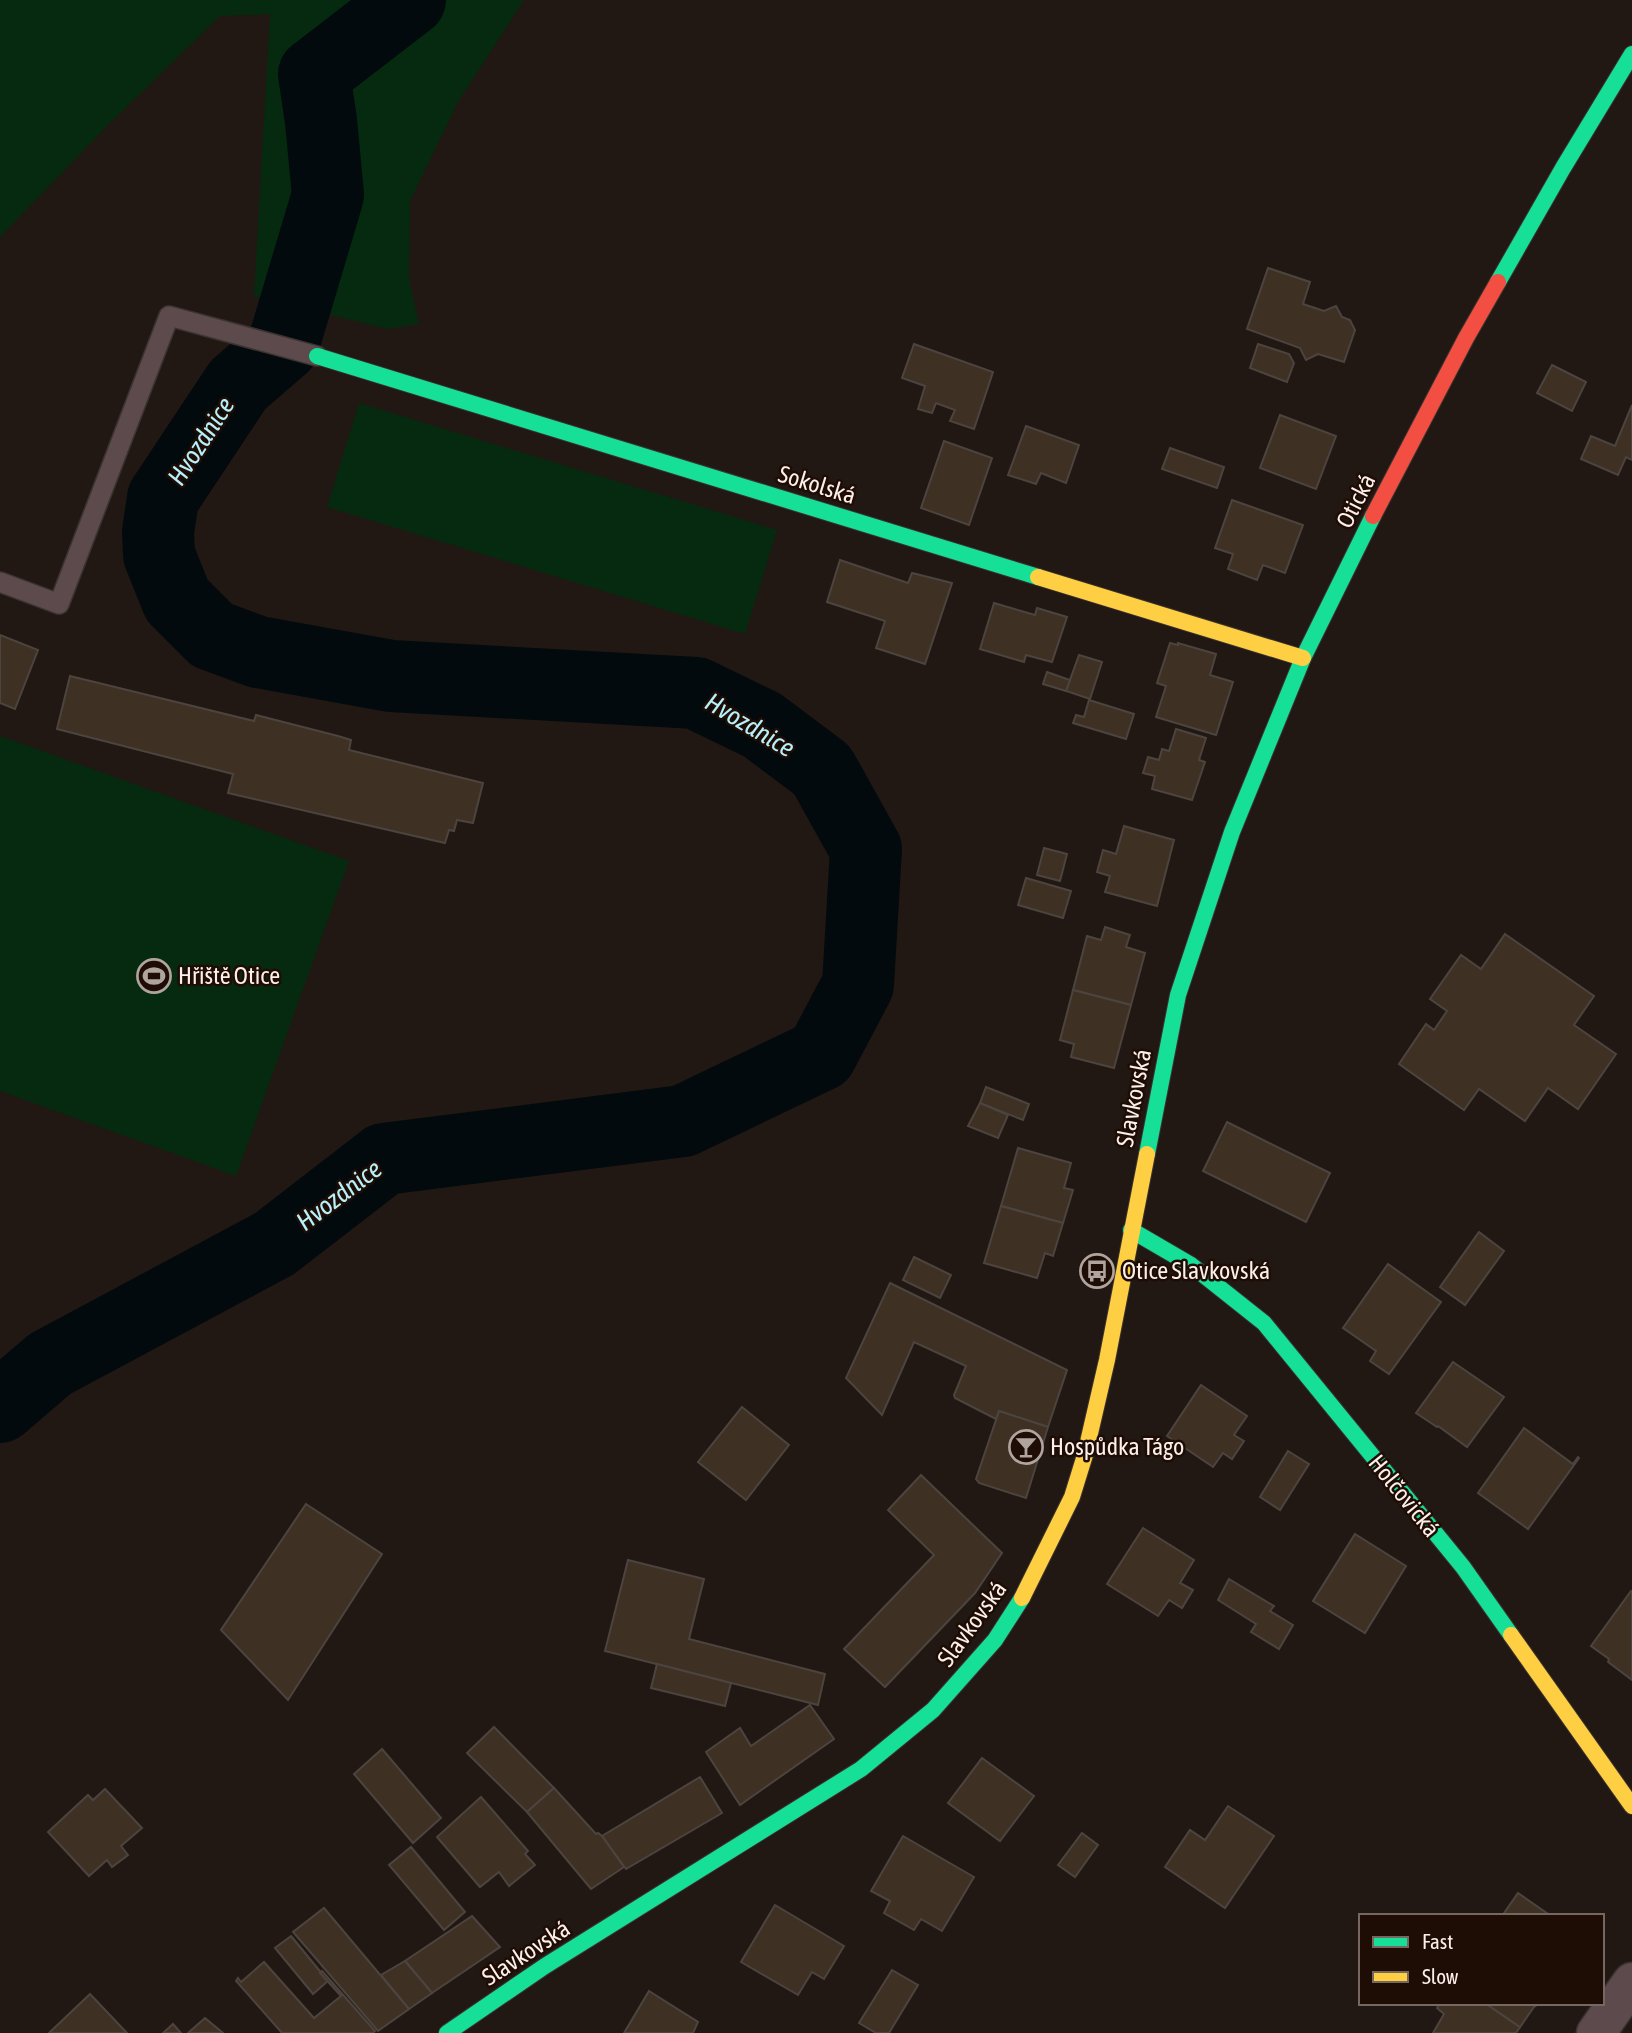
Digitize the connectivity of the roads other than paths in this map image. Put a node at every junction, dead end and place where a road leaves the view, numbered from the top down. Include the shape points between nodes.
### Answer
1 (1632, 54) edge
2 (317, 355) joint
3 (0, 582) edge
4 (1303, 657) junction
5 (1178, 995) joint
6 (1131, 1230) junction
7 (1632, 1806) edge
8 (1632, 1982) edge
9 (447, 2033) edge
10 (1595, 2033) edge

1 - 4 main road, Otická via 1466,338
2 - 3 lane via 169,316 59,604
2 - 4 main road, Sokolská
4 - 5 main road, Otická via 1232,832
5 - 6 main road, Slavkovská
6 - 7 main road, Holčovická via 1191,1265 1264,1323 1463,1567
6 - 9 main road, Slavkovská via 1096,1410 1072,1497 1020,1602 971,1669 933,1710 861,1769 545,1966
8 - 10 street

